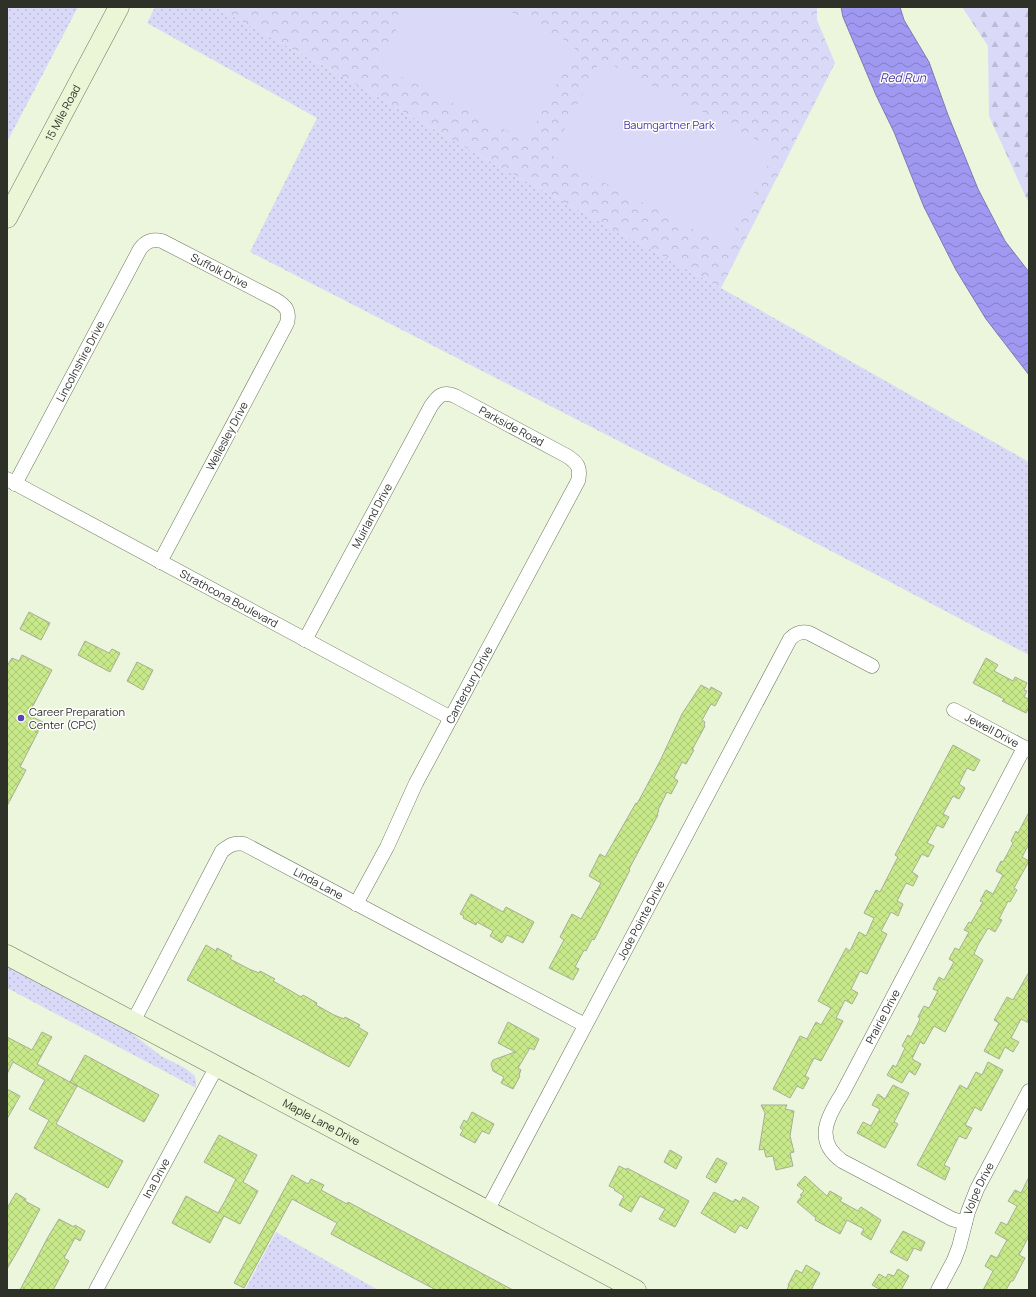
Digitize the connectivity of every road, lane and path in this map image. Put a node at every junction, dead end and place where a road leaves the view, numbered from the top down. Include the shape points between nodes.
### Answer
1 (119, 7) edge
2 (7, 218) edge
3 (149, 241) joint
4 (286, 309) joint
5 (441, 395) joint
6 (578, 466) joint
7 (11, 481) edge
8 (160, 562) junction
9 (306, 640) junction
10 (872, 666) dead end
11 (954, 710) dead end
12 (451, 718) junction
13 (1027, 749) edge
14 (356, 904) junction
15 (7, 955) edge
16 (132, 1022) junction
17 (585, 1025) junction
18 (217, 1066) junction
19 (1029, 1091) edge
20 (487, 1211) junction
21 (966, 1223) junction
22 (96, 1290) edge
23 (636, 1290) edge
24 (938, 1290) edge

1 - 2 street, 15 Mile Road
3 - 4 street, Suffolk Drive via 162,241 276,300
3 - 7 street, Lincolnshire Drive via 140,249
4 - 8 street, Wellesley Drive via 287,323
5 - 6 street, Parkside Road via 448,393 455,396 567,456
5 - 9 street, Muirland Drive via 431,406
6 - 12 street, Canterbury Drive via 578,481
7 - 8 street, Strathcona Boulevard
8 - 9 street, Strathcona Boulevard
9 - 12 street, Strathcona Boulevard
10 - 17 street, Jode Pointe Drive via 809,633 799,632 790,639
11 - 13 street, Jewell Drive
12 - 14 street, Canterbury Drive
13 - 21 street, Prairie Drive via 842,1094 832,1108 825,1128 828,1146 836,1157 952,1219
14 - 16 street, Linda Lane via 244,844 228,846 222,851
14 - 17 street, Linda Lane
15 - 16 street, Maple Lane Drive
16 - 18 street, Maple Lane Drive
17 - 20 street, Jode Pointe Drive
18 - 20 street, Maple Lane Drive
18 - 22 street, Ina Drive
19 - 21 street, Volpe Drive via 977,1189
20 - 23 street, Maple Lane Drive
21 - 24 street, Volpe Drive via 957,1253

